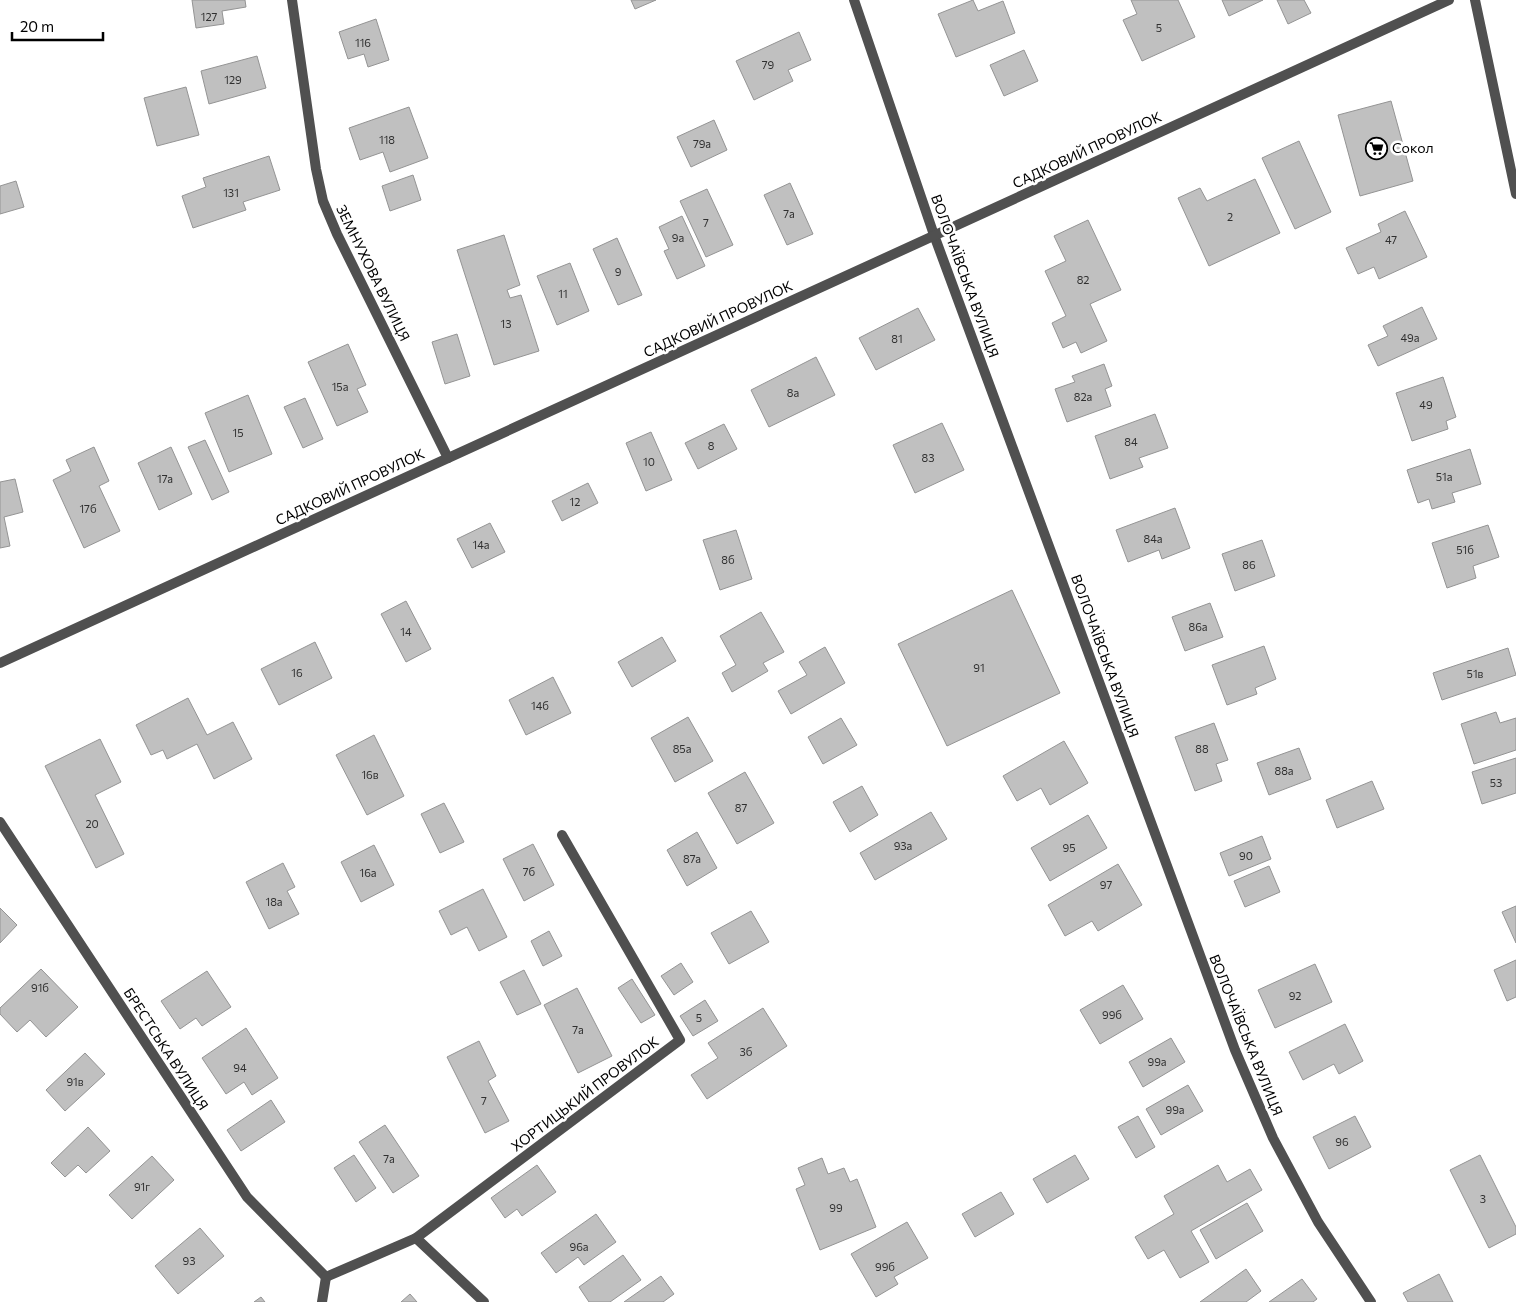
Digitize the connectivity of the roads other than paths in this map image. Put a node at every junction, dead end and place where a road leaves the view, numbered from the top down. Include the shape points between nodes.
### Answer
1 (292, 0) edge
2 (854, 0) edge
3 (1449, 0) edge
4 (1475, 0) edge
5 (1516, 194) edge
6 (934, 235) junction
7 (448, 458) junction
8 (0, 663) edge
9 (0, 822) edge
10 (562, 835) dead end
11 (416, 1238) junction
12 (326, 1277) junction
13 (322, 1302) edge
14 (484, 1302) edge
15 (1370, 1302) edge

1 - 7 street, ЗЕМНУХОВА ВУЛИЦЯ via 323,201
2 - 6 street, ВОЛОЧАЇВСЬКА ВУЛИЦЯ
3 - 6 street, САДКОВИЙ ПРОВУЛОК
4 - 5 street
6 - 7 street, САДКОВИЙ ПРОВУЛОК
6 - 15 street, ВОЛОЧАЇВСЬКА ВУЛИЦЯ via 1235,1050 1273,1138 1318,1222
7 - 8 street, САДКОВИЙ ПРОВУЛОК
9 - 12 street, БРЕСТСЬКА ВУЛИЦЯ via 247,1197
10 - 11 street, ХОРТИЦЬКИЙ ПРОВУЛОК via 680,1040
11 - 12 street, ХОРТИЦЬКИЙ ПРОВУЛОК
11 - 14 street
12 - 13 street

